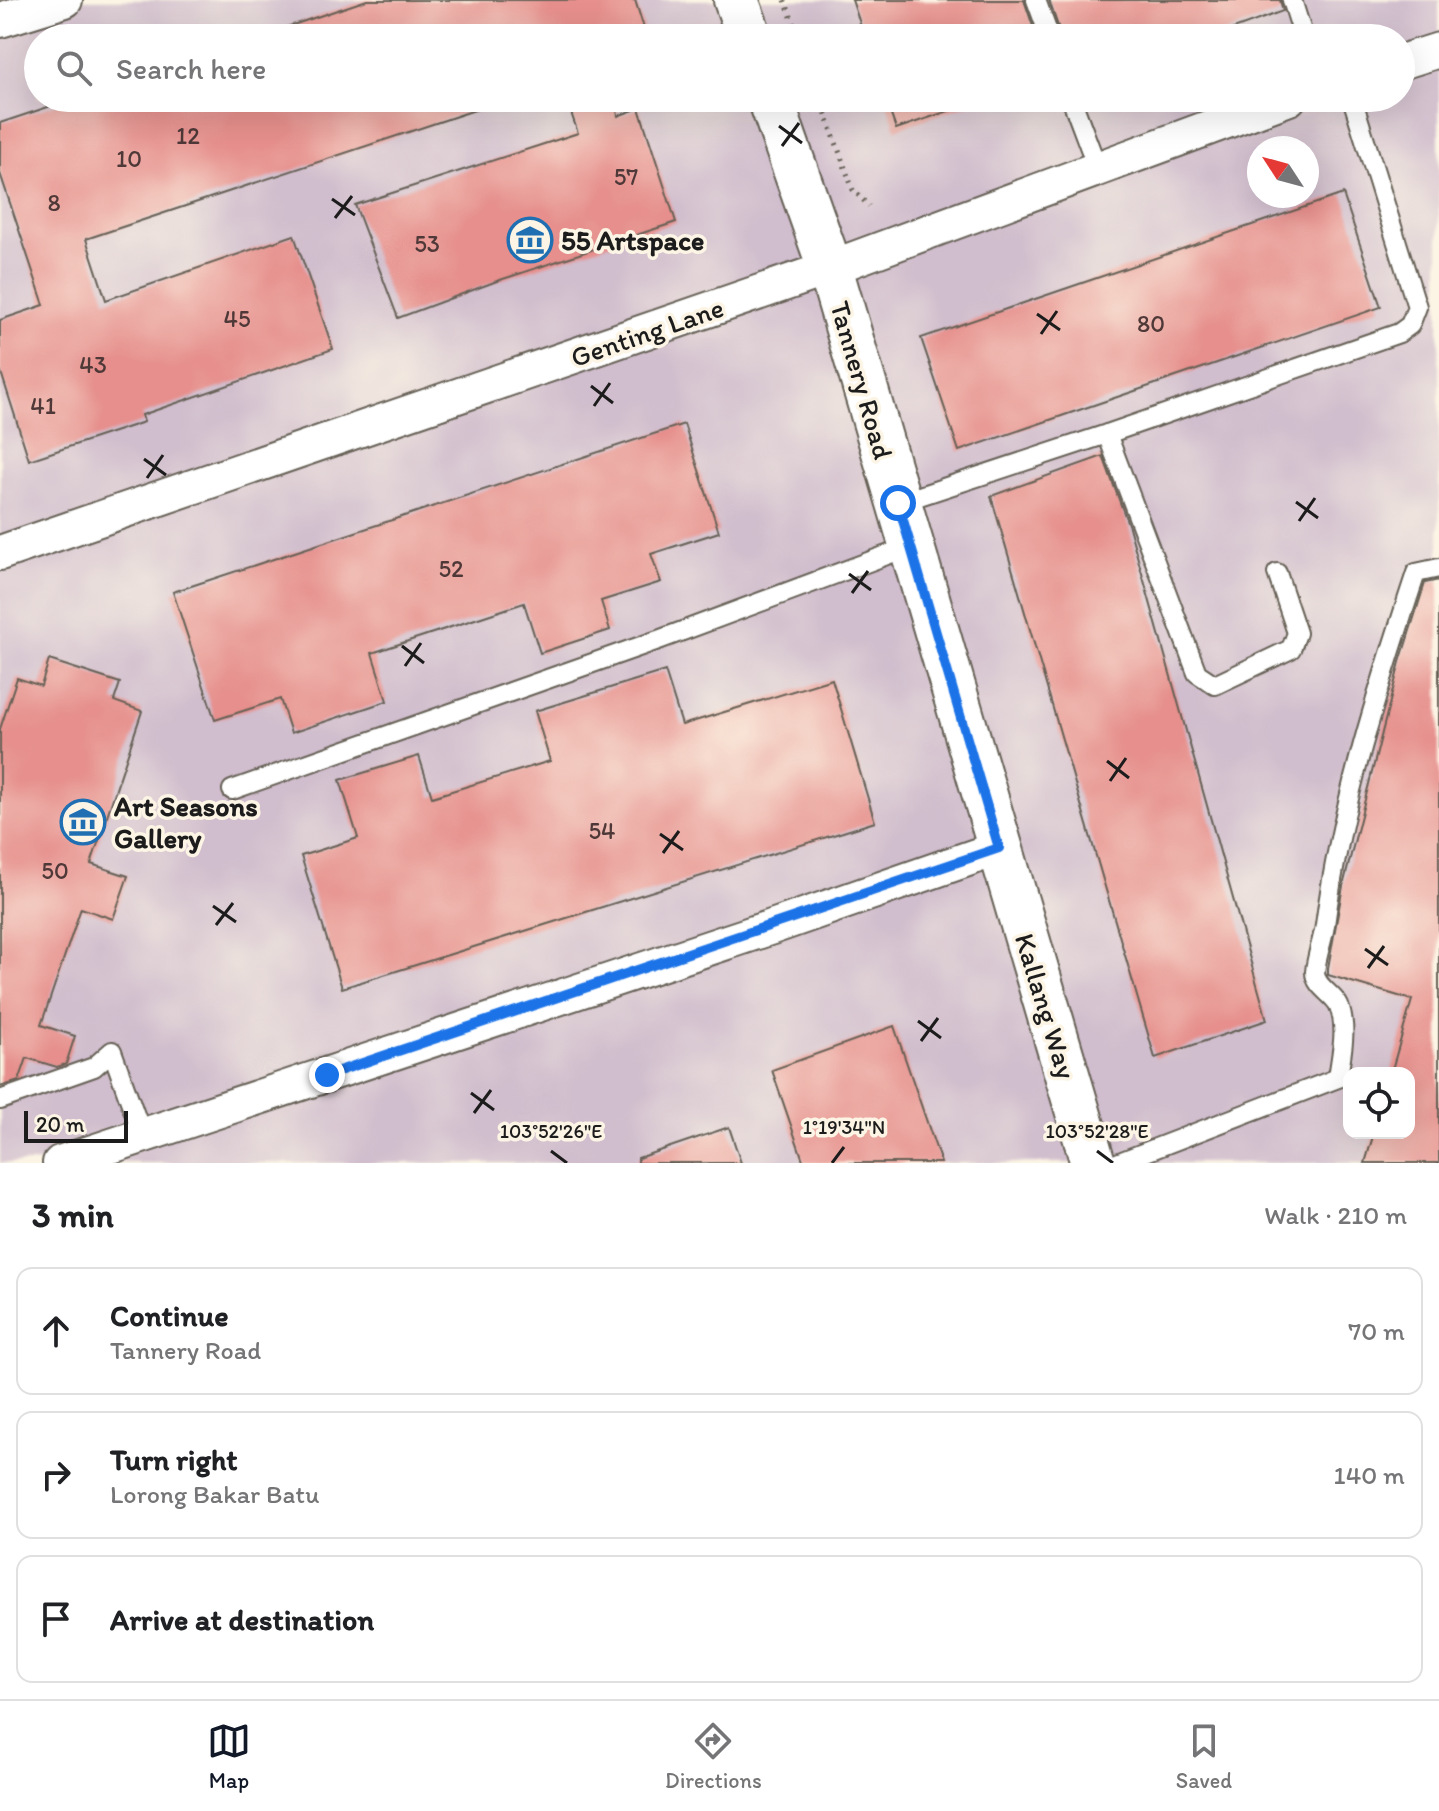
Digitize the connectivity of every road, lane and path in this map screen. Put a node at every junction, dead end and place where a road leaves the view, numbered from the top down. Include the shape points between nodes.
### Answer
1 (65, 0) edge
2 (736, 0) edge
3 (785, 0) edge
4 (1036, 0) edge
5 (1292, 0) edge
6 (0, 20) edge
7 (745, 24) edge
8 (794, 24) edge
9 (1045, 24) edge
10 (1300, 24) edge
11 (1439, 50) edge
12 (1415, 58) edge
13 (775, 112) edge
14 (825, 112) edge
15 (1076, 112) edge
16 (1250, 112) edge
17 (1356, 112) edge
18 (1097, 167) junction
19 (869, 206) dead end
20 (830, 268) junction
21 (1107, 434) junction
22 (898, 503) junction
23 (911, 546) junction
24 (0, 553) edge
25 (1439, 568) edge
26 (1277, 573) dead end
27 (232, 790) dead end
28 (999, 848) junction
29 (0, 1100) edge
30 (143, 1137) junction
31 (60, 1163) edge
32 (1093, 1163) edge
33 (1117, 1163) edge

1 - 6 street
2 - 7 street
3 - 8 path
4 - 9 lane
5 - 10 lane
11 - 12 street
13 - 20 street, Tannery Road
14 - 19 path via 853,190
15 - 18 lane
16 - 18 street, Genting Lane
17 - 21 lane via 1417,307 1410,325
18 - 20 street, Genting Lane
20 - 22 street, Tannery Road
20 - 24 street, Genting Lane
21 - 22 lane
21 - 26 lane via 1197,673 1215,685 1291,649 1297,633
22 - 23 street, Tannery Road
23 - 27 lane
23 - 28 street, Tannery Road
25 - 33 lane via 1416,573 1373,706 1332,875 1315,975 1338,1004 1345,1031 1338,1078
28 - 30 street
28 - 32 street, Kallang Way
29 - 30 lane via 94,1067 112,1051
30 - 31 street

